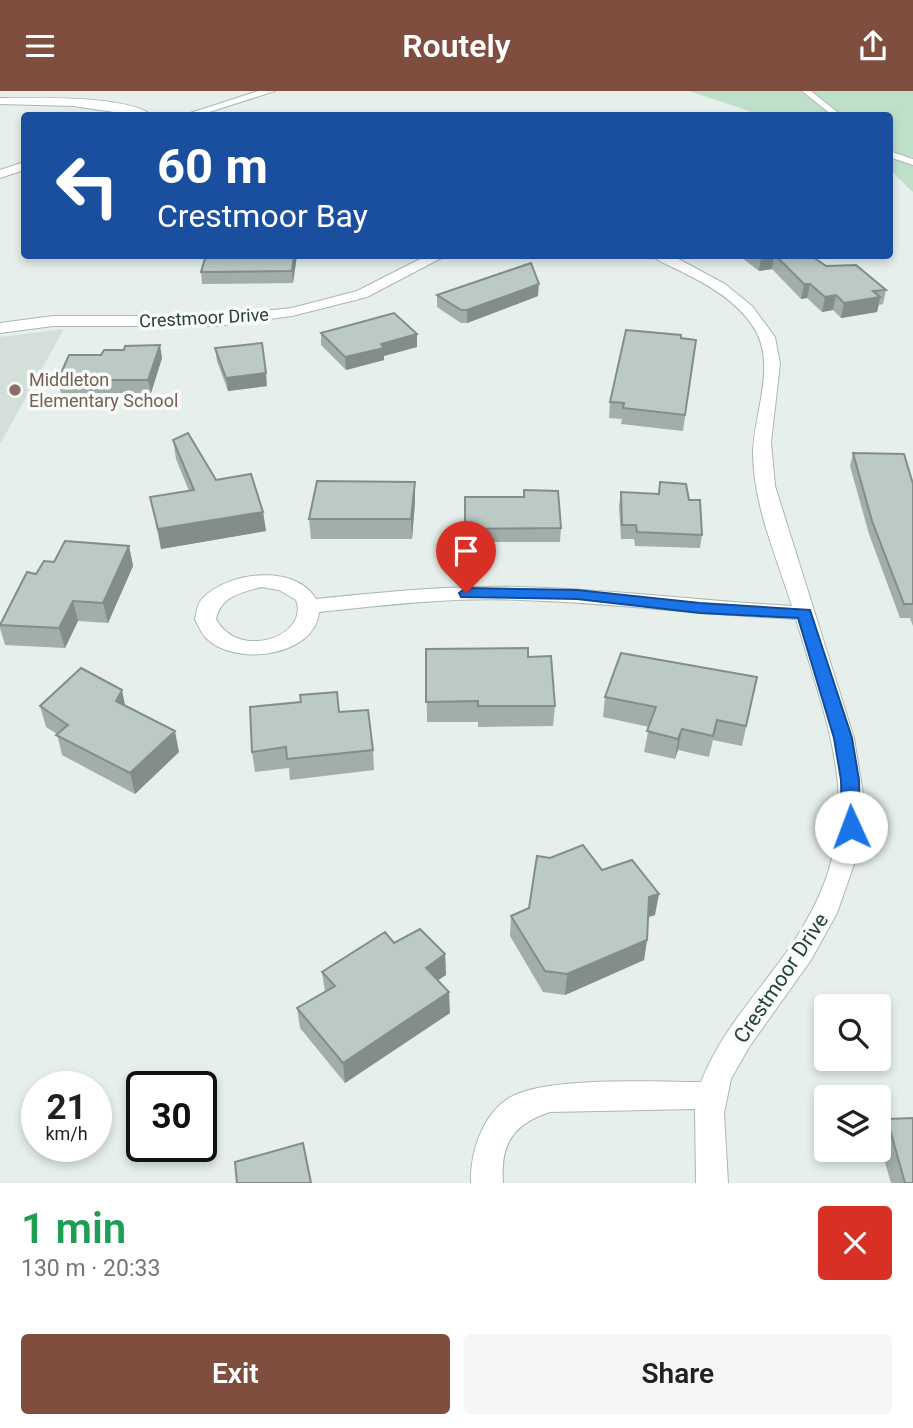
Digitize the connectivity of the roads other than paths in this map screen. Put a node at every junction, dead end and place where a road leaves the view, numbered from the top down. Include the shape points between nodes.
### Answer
1 (270, 91) edge
2 (806, 91) edge
3 (0, 101) edge
4 (135, 112) edge
5 (200, 112) edge
6 (833, 112) edge
7 (893, 155) edge
8 (913, 162) edge
9 (21, 167) edge
10 (0, 174) edge
11 (432, 259) edge
12 (665, 259) edge
13 (0, 328) edge
14 (310, 606) junction
15 (804, 613) junction
16 (711, 1095) junction
17 (487, 1183) edge
18 (712, 1183) edge

1 - 5 street
2 - 6 lane
3 - 4 street via 85,103
7 - 8 lane
9 - 10 street
11 - 13 street, Crestmoor Drive via 362,294 292,312 216,321 53,321
12 - 15 street, Crestmoor Drive via 724,291 758,321 767,337 773,370 763,425 762,465
14 - 14 street via 293,587 278,582 243,583 214,598 204,621 217,640 230,646 263,647 304,627
14 - 15 street via 517,593
15 - 16 street, Crestmoor Drive via 843,738 851,827 828,911 751,1020
16 - 17 street via 550,1098 519,1108 497,1131 486,1165
16 - 18 street, Crestmoor Drive

